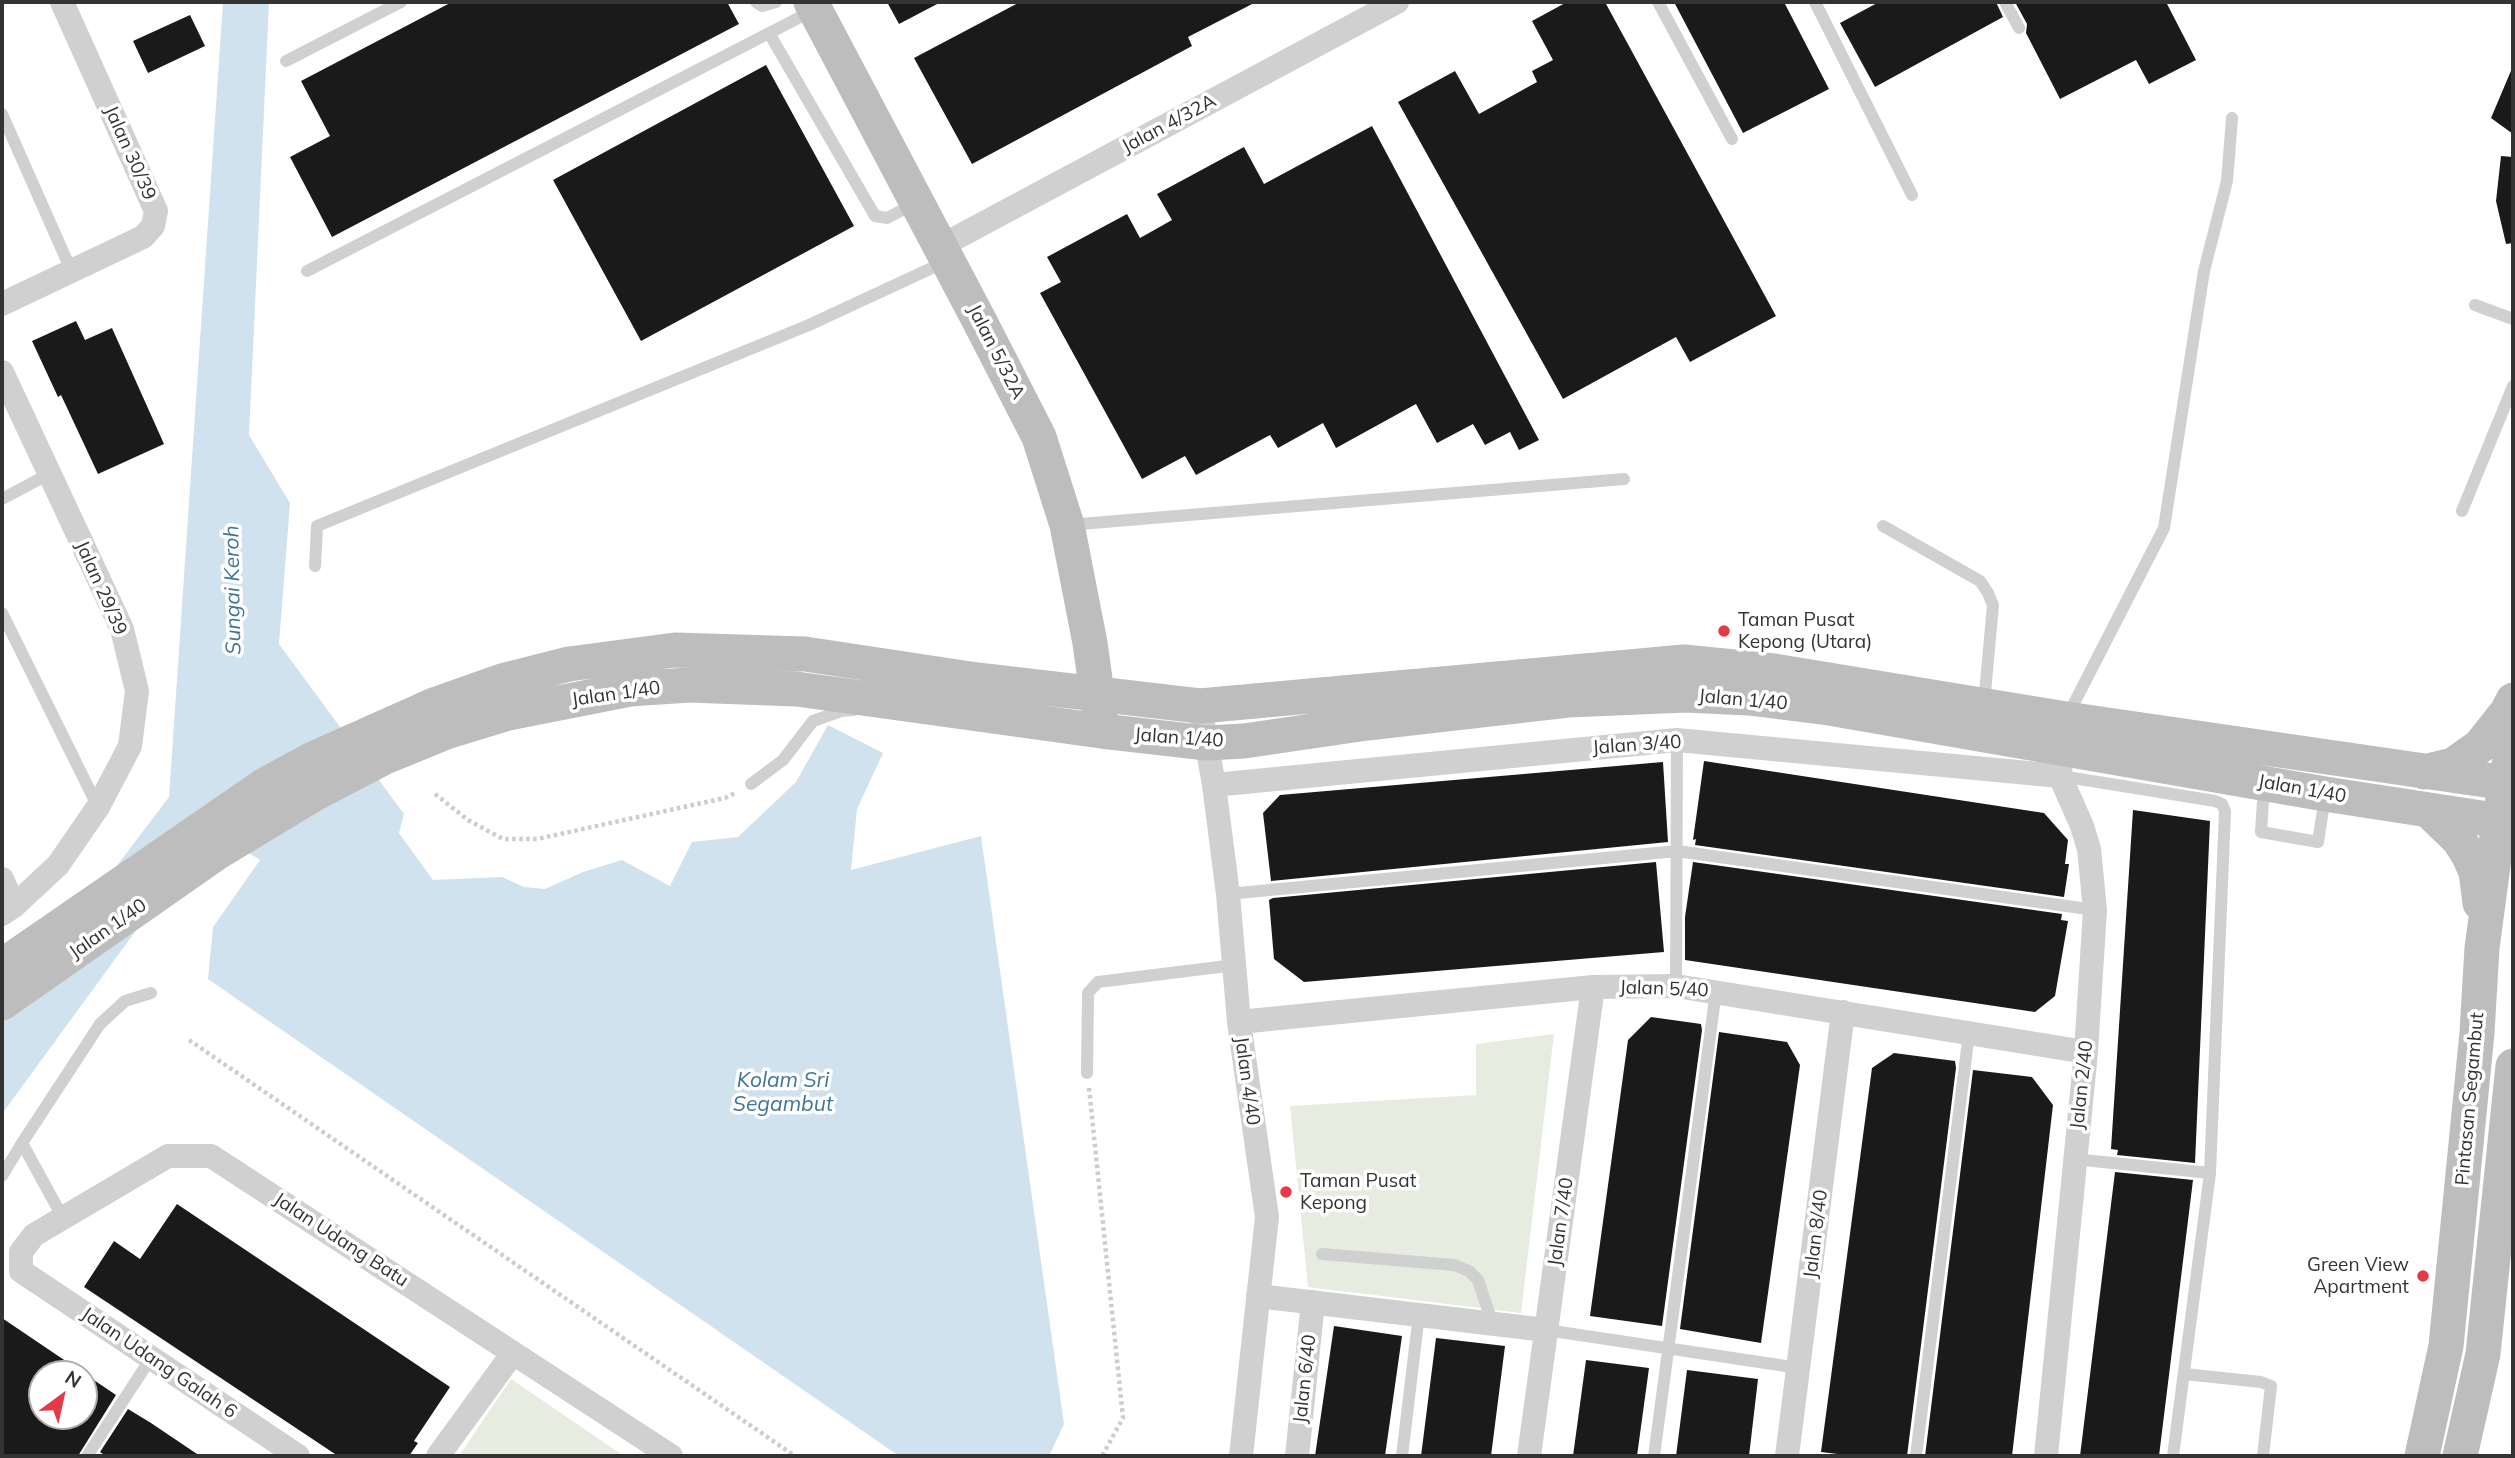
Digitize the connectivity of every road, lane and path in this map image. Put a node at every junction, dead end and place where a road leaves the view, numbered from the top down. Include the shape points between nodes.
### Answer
1 (62, 2) edge
2 (401, 2) edge
3 (756, 2) edge
4 (776, 2) edge
5 (1396, 2) edge
6 (1658, 2) edge
7 (1815, 2) edge
8 (2005, 2) edge
9 (813, 5) edge
10 (2019, 27) dead end
11 (769, 33) junction
12 (286, 61) dead end
13 (2, 114) edge
14 (2232, 118) dead end
15 (1731, 139) dead end
16 (1912, 195) dead end
17 (918, 202) junction
18 (944, 253) junction
19 (71, 270) junction
20 (307, 271) dead end
21 (2, 304) edge
22 (2475, 305) dead end
23 (2513, 319) edge
24 (2, 372) edge
25 (2513, 386) edge
26 (50, 474) junction
27 (1625, 479) dead end
28 (2, 499) edge
29 (2462, 511) dead end
30 (1068, 525) junction
31 (1883, 526) dead end
32 (315, 566) dead end
33 (2, 613) edge
34 (1098, 695) junction
35 (2513, 700) edge
36 (917, 704) junction
37 (1984, 704) junction
38 (1200, 706) junction
39 (440, 718) junction
40 (1101, 731) junction
41 (1677, 740) junction
42 (2513, 742) edge
43 (1207, 743) junction
44 (2063, 748) junction
45 (2424, 772) junction
46 (2264, 783) junction
47 (2509, 784) edge
48 (751, 785) joint
49 (1214, 785) junction
50 (435, 794) dead end
51 (2325, 794) junction
52 (98, 807) junction
53 (2428, 810) junction
54 (2506, 822) edge
55 (1677, 851) junction
56 (2, 879) edge
57 (1228, 894) junction
58 (8, 910) edge
59 (2095, 910) junction
60 (2483, 948) junction
61 (2, 965) edge
62 (1235, 965) junction
63 (1676, 986) junction
64 (1593, 987) junction
65 (1716, 991) junction
66 (151, 993) dead end
67 (2, 1003) edge
68 (1843, 1012) junction
69 (1239, 1021) junction
70 (1969, 1033) junction
71 (189, 1040) dead end
72 (2086, 1052) junction
73 (2513, 1066) edge
74 (1087, 1073) joint
75 (2511, 1109) edge
76 (22, 1143) junction
77 (2074, 1159) junction
78 (2210, 1173) junction
79 (2, 1176) edge
80 (62, 1218) junction
81 (1322, 1254) dead end
82 (21, 1271) joint
83 (1258, 1296) junction
84 (1313, 1302) junction
85 (1419, 1314) junction
86 (1492, 1322) junction
87 (1546, 1329) junction
88 (1669, 1348) junction
89 (513, 1353) junction
90 (151, 1358) junction
91 (1799, 1368) junction
92 (2184, 1374) junction
93 (87, 1456) edge
94 (298, 1456) edge
95 (438, 1456) edge
96 (671, 1456) edge
97 (795, 1456) edge
98 (1102, 1456) edge
99 (1241, 1456) edge
100 (1297, 1456) edge
101 (1402, 1456) edge
102 (1529, 1456) edge
103 (1654, 1456) edge
104 (1787, 1456) edge
105 (1916, 1456) edge
106 (2046, 1456) edge
107 (2173, 1456) edge
108 (2263, 1456) edge
109 (2422, 1456) edge
110 (2460, 1456) edge

1 - 19 street, Jalan 30/39 via 156,211 153,226 143,237
2 - 12 lane
3 - 4 lane via 762,6
5 - 18 street, Jalan 4/32A
6 - 15 lane
7 - 16 lane
8 - 10 lane
9 - 11 lane
9 - 17 main road, Jalan 5/32A
11 - 17 lane via 875,216 887,218
11 - 20 lane
13 - 19 lane
14 - 44 lane via 2227,181 2204,271 2164,528
17 - 18 main road, Jalan 5/32A
18 - 30 main road, Jalan 5/32A via 1039,437
18 - 32 lane via 809,325 317,526
19 - 21 street, Jalan 30/39
22 - 23 lane
24 - 26 street, Jalan 29/39
25 - 29 lane
26 - 28 lane
26 - 52 street, Jalan 29/39 via 121,629 136,691 130,746
27 - 30 lane
30 - 34 main road, Jalan 5/32A
31 - 37 lane via 1980,581 1989,593 1993,605
33 - 52 lane
34 - 38 main road, Jalan 1/40
34 - 39 main road, Jalan 1/40 via 804,654 675,650 569,664 502,681
34 - 40 main road, Jalan 5/32A
35 - 45 main road via 2480,746 2453,765
36 - 39 main road, Jalan 1/40 via 797,689 689,685 630,689 508,713
36 - 40 main road, Jalan 1/40
36 - 48 lane via 841,711 813,721 783,760
37 - 38 main road, Jalan 1/40 via 1774,671 1684,662
37 - 44 main road, Jalan 1/40
38 - 43 street, Jalan 4/40
39 - 61 main road, Jalan 1/40 via 313,759 265,785
39 - 67 main road, Jalan 1/40 via 386,757 218,852
40 - 43 main road, Jalan 1/40
41 - 44 street, Jalan 3/40
41 - 49 street, Jalan 3/40
41 - 55 lane
42 - 47 main road, Pintasan Segambut
43 - 44 main road, Jalan 1/40 via 1568,700 1686,695 1829,708
43 - 49 street, Jalan 4/40
44 - 45 main road, Jalan 1/40
44 - 46 main road, Jalan 1/40
44 - 59 street, Jalan 2/40 via 2089,849
44 - 78 lane via 2215,801 2225,811
45 - 47 main road, Jalan 1/40
46 - 51 main road, Jalan 1/40
46 - 51 lane via 2261,832 2318,842
47 - 54 main road, Pintasan Segambut
48 - 50 path via 725,798 537,839 503,839 468,821
49 - 57 street, Jalan 4/40
51 - 53 main road, Jalan 1/40
52 - 58 street, Jalan 29/39 via 58,865
53 - 54 main road, Jalan 1/40
53 - 60 main road via 2459,839 2476,872
54 - 60 main road, Pintasan Segambut
55 - 57 lane
55 - 59 lane
55 - 63 lane
56 - 58 street
57 - 62 street, Jalan 4/40
59 - 72 street, Jalan 2/40
60 - 109 main road, Pintasan Segambut via 2446,1346
62 - 69 street, Jalan 4/40
62 - 74 lane via 1098,982 1088,993
63 - 64 street, Jalan 5/40
63 - 65 street, Jalan 5/40
64 - 69 street, Jalan 5/40
64 - 87 street, Jalan 7/40
65 - 68 street, Jalan 5/40
65 - 88 lane
66 - 76 lane via 125,1001 100,1024
68 - 70 street, Jalan 5/40
68 - 91 street, Jalan 8/40
69 - 83 street, Jalan 4/40 via 1267,1217
70 - 72 street, Jalan 5/40
70 - 105 lane
71 - 97 path
72 - 77 street, Jalan 2/40
73 - 75 main road, Pintasan Segambut
74 - 98 path via 1123,1418
75 - 110 main road, Pintasan Segambut via 2500,1238 2483,1354
76 - 79 lane
76 - 80 lane
77 - 78 lane
77 - 106 street, Jalan 2/40
78 - 92 lane
80 - 82 street, Jalan Udang Batu via 34,1234 22,1252
80 - 89 street, Jalan Udang Batu via 169,1156 211,1156
81 - 86 lane via 1454,1265 1469,1271 1478,1280
82 - 90 street, Jalan Udang Galah 6
83 - 84 street
83 - 99 street, Jalan 4/40
84 - 85 street
84 - 100 street, Jalan 6/40
85 - 86 street
85 - 101 lane
86 - 87 street
87 - 88 lane
87 - 102 street, Jalan 7/40
88 - 91 lane
88 - 103 lane
89 - 95 street
89 - 96 street, Jalan Udang Batu
90 - 93 lane
90 - 94 street, Jalan Udang Galah 6
91 - 104 street, Jalan 8/40
92 - 107 lane
92 - 108 lane via 2270,1386

